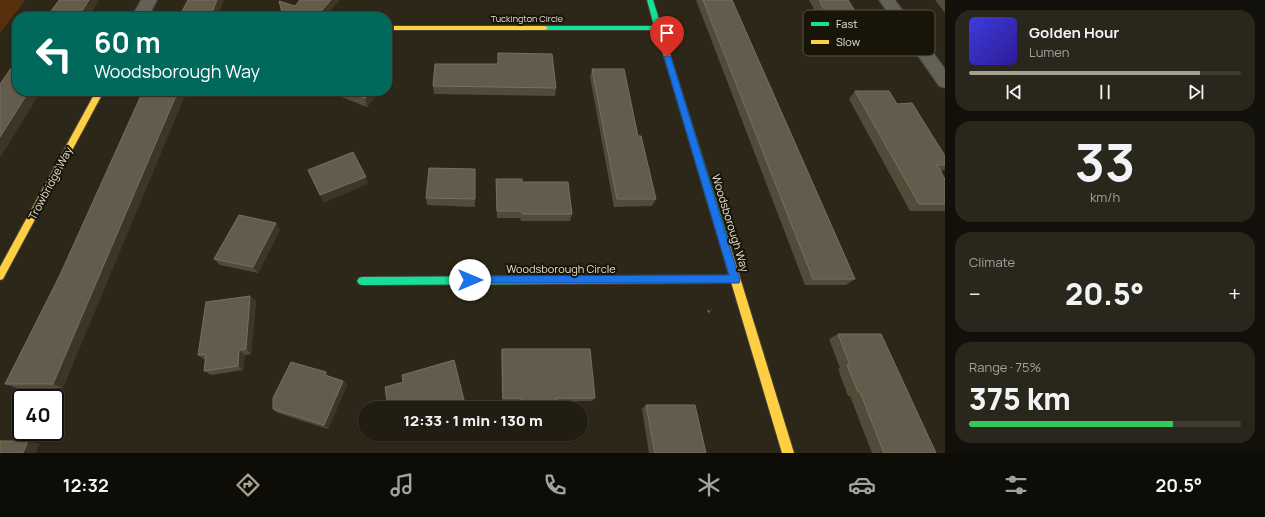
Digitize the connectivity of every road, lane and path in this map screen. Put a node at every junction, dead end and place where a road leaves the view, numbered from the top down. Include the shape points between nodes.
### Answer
1 (149, 0) edge
2 (650, 0) edge
3 (887, 0) edge
4 (894, 10) edge
5 (143, 12) edge
6 (396, 28) dead end
7 (658, 28) junction
8 (927, 56) edge
9 (945, 82) edge
10 (97, 96) edge
11 (0, 276) edge
12 (735, 280) junction
13 (362, 281) dead end
14 (788, 453) edge

1 - 5 street
2 - 7 street, Woodsborough Way
3 - 4 street
6 - 7 street, Tuckington Circle
7 - 12 street, Woodsborough Way
8 - 9 street
10 - 11 street, Trowbridge Way
12 - 13 street, Woodsborough Circle
12 - 14 street, Woodsborough Way

